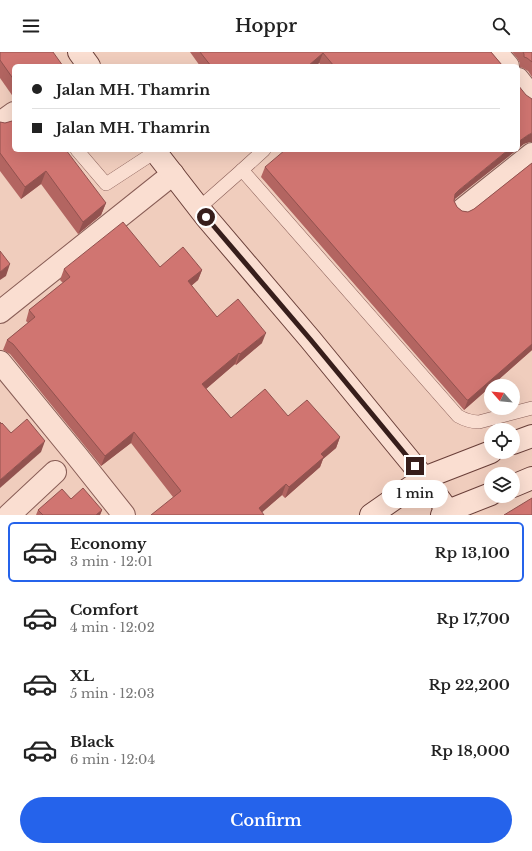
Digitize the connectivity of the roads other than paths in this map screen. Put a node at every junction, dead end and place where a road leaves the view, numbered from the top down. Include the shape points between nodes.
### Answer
1 (496, 52) edge
2 (506, 64) edge
3 (520, 82) edge
4 (532, 97) edge
5 (12, 114) edge
6 (0, 123) edge
7 (79, 152) edge
8 (153, 152) edge
9 (155, 152) edge
10 (262, 152) edge
11 (532, 154) edge
12 (242, 170) junction
13 (173, 174) junction
14 (200, 208) junction
15 (463, 208) dead end
16 (0, 312) edge
17 (0, 362) edge
18 (532, 408) edge
19 (532, 436) edge
20 (520, 440) edge
21 (484, 455) edge
22 (55, 472) dead end
23 (424, 478) junction
24 (532, 478) edge
25 (520, 483) edge
26 (484, 497) edge
27 (445, 513) edge
28 (9, 515) edge
29 (124, 515) edge
30 (371, 515) edge

1 - 2 street
3 - 4 street
5 - 6 street
7 - 8 lane via 106,184
9 - 13 street
10 - 12 lane
11 - 15 street
12 - 14 lane
12 - 18 lane via 458,416 479,422
13 - 14 street
13 - 16 street
14 - 23 street
17 - 29 street
19 - 20 street
21 - 23 street
22 - 28 street
23 - 27 street
23 - 30 street
24 - 25 street
26 - 27 street

